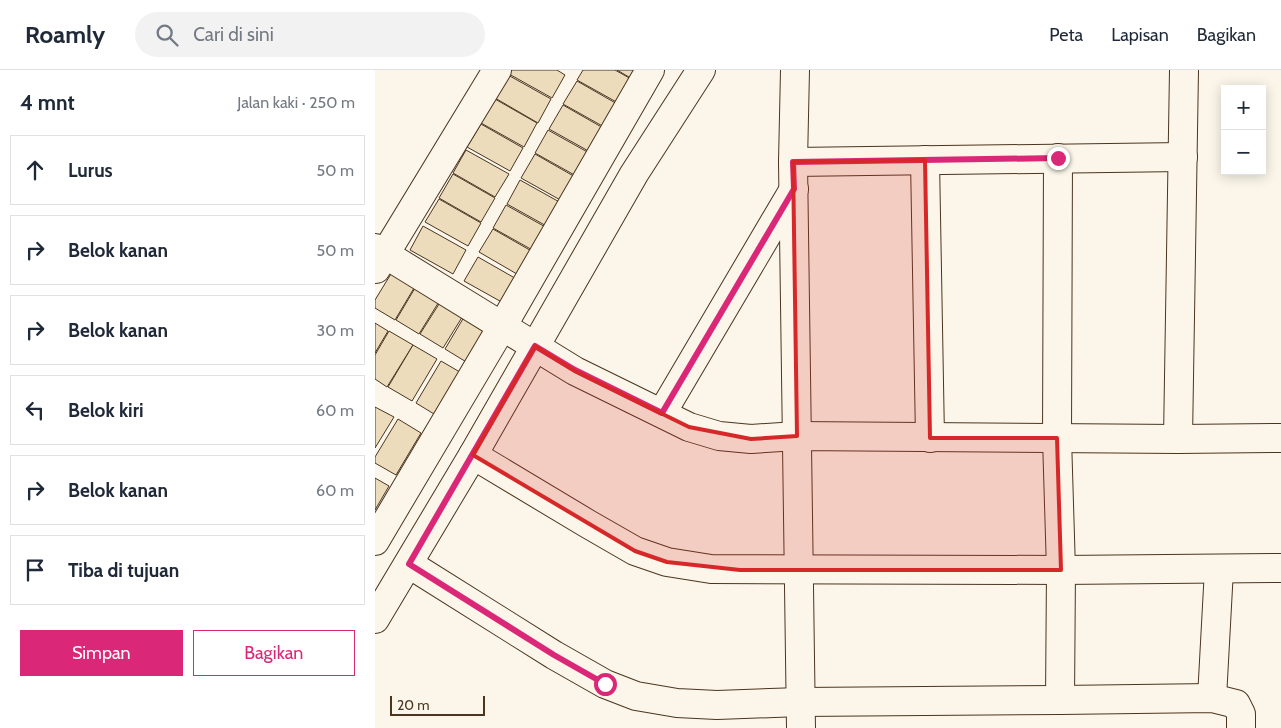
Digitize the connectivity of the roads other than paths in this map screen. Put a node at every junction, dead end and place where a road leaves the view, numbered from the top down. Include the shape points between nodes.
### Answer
1 (497, 70) edge
2 (650, 70) edge
3 (701, 70) edge
4 (795, 70) edge
5 (1184, 70) edge
6 (1183, 157) junction
7 (1058, 158) junction
8 (925, 160) junction
9 (794, 176) junction
10 (378, 257) edge
11 (503, 325) junction
12 (535, 346) junction
13 (662, 413) junction
14 (797, 436) junction
15 (930, 438) junction
16 (1057, 438) junction
17 (1281, 438) edge
18 (1178, 439) junction
19 (473, 455) junction
20 (375, 541) edge
21 (409, 564) junction
22 (798, 568) junction
23 (1281, 568) edge
24 (1219, 569) junction
25 (1061, 570) junction
26 (375, 619) edge
27 (1212, 698) junction
28 (1060, 700) junction
29 (801, 715) edge
30 (1241, 728) edge

1 - 10 street
2 - 11 street
3 - 12 street via 634,174
4 - 9 street
5 - 6 street
6 - 7 street
6 - 18 street
7 - 8 street
7 - 16 street
8 - 9 street
8 - 15 street
9 - 13 street
9 - 14 street
10 - 11 street
11 - 12 street
11 - 20 street
12 - 13 street via 575,370
12 - 19 street
13 - 14 street via 689,427 719,436 751,439
14 - 15 street
14 - 22 street
15 - 16 street
16 - 18 street
16 - 25 street
17 - 18 street
19 - 21 street
19 - 22 street via 635,551 667,562 711,569
21 - 26 street
21 - 29 street via 554,655 605,684 636,696
22 - 25 street
22 - 29 street
23 - 24 street
24 - 25 street
24 - 27 street
25 - 28 street
27 - 28 street
27 - 30 street via 1236,704 1241,714
28 - 29 street

